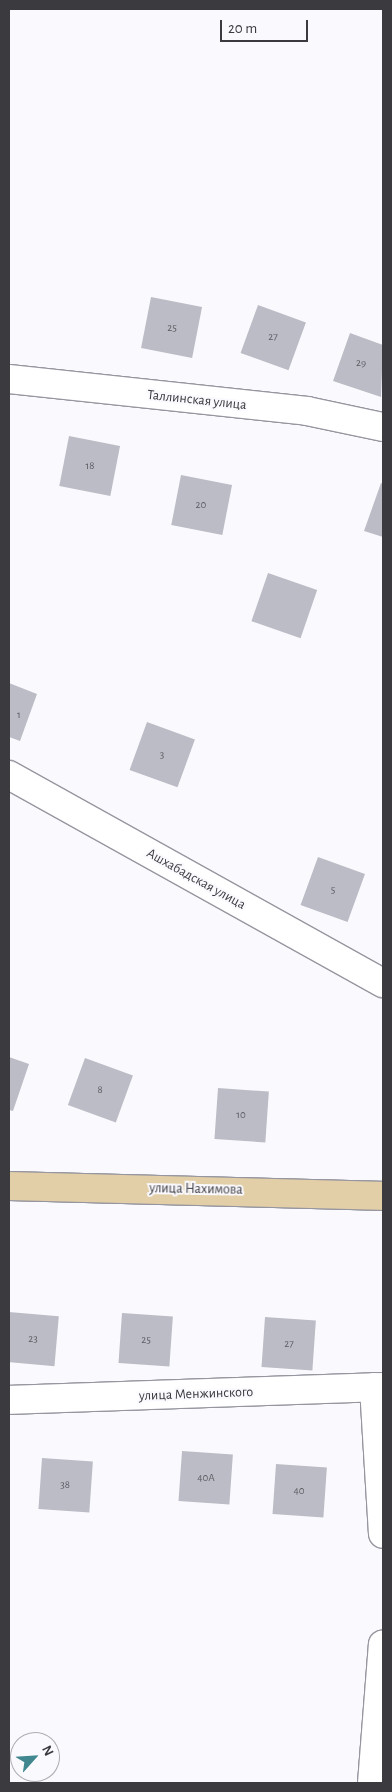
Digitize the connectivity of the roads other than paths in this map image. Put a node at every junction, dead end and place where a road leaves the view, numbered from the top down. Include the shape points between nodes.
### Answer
1 (9, 379) edge
2 (383, 428) edge
3 (9, 775) edge
4 (383, 983) edge
5 (9, 1186) edge
6 (383, 1196) edge
7 (379, 1387) edge
8 (9, 1400) edge
9 (383, 1534) edge
10 (383, 1644) edge
11 (372, 1783) edge

1 - 2 street, Таллинская улица via 307,412
3 - 4 street, Ашхабадская улица
5 - 6 main road, улица Нахимова
7 - 8 street, улица Менжинского
7 - 9 street
10 - 11 street

